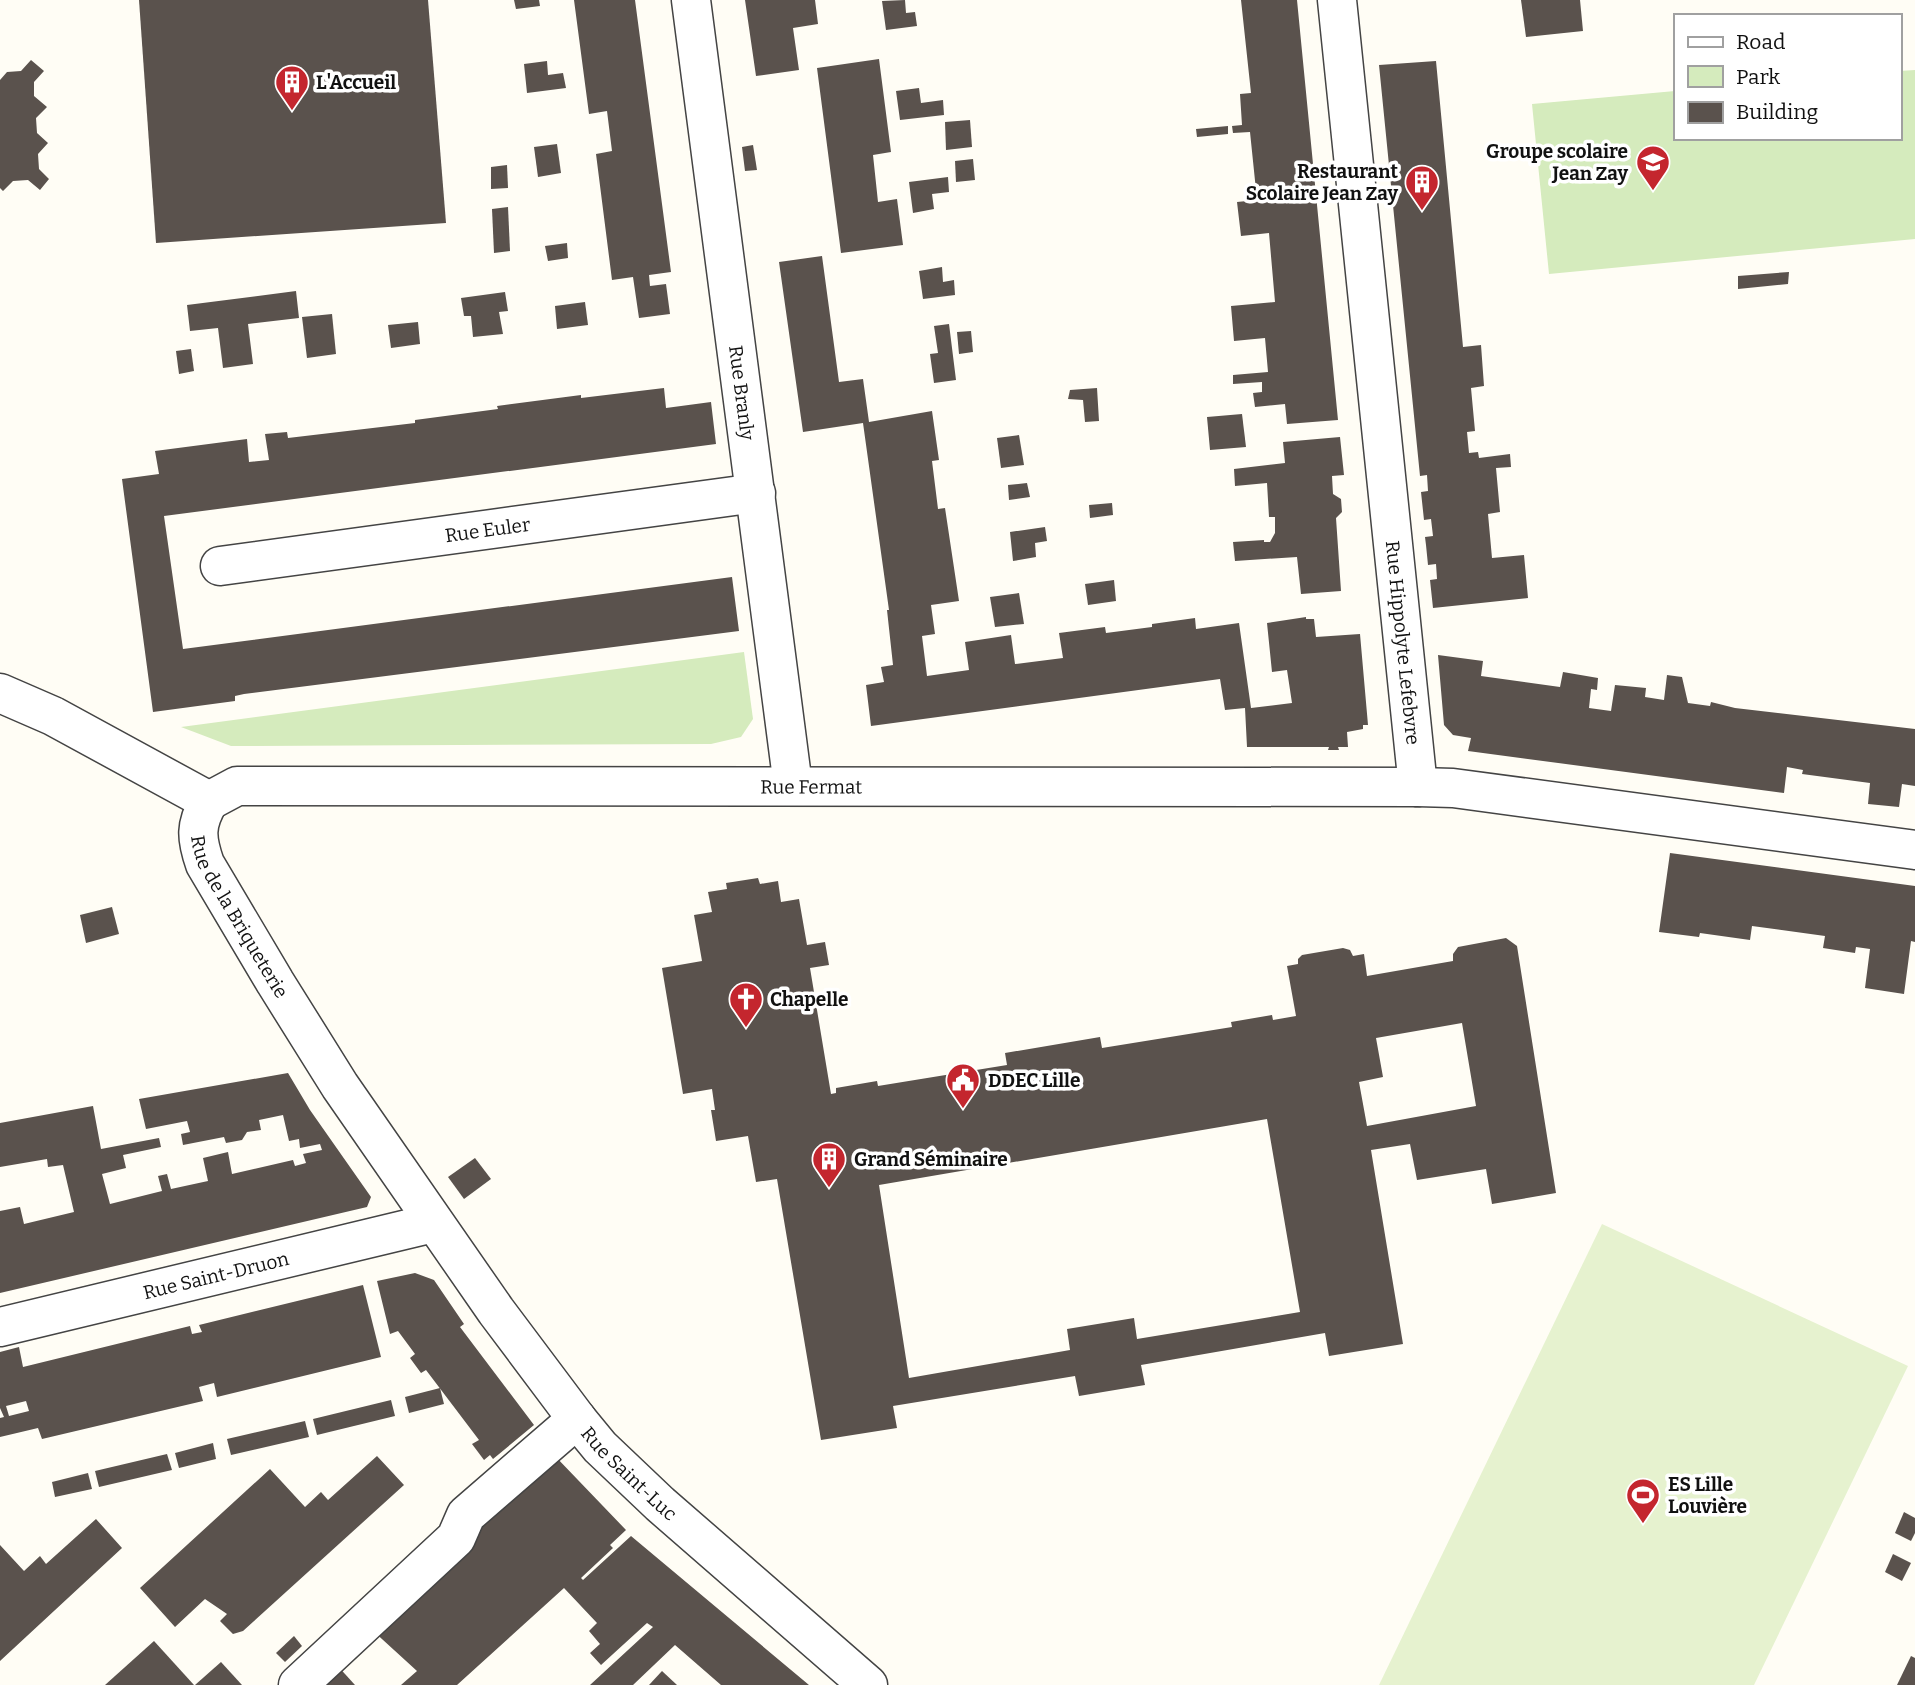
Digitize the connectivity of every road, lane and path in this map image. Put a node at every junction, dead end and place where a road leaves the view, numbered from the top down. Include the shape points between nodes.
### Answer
1 (691, 0) edge
2 (1337, 0) edge
3 (756, 493) junction
4 (220, 566) dead end
5 (0, 694) edge
6 (793, 786) junction
7 (1418, 787) junction
8 (209, 801) junction
9 (1915, 850) edge
10 (433, 1223) junction
11 (0, 1327) edge
12 (577, 1419) junction
13 (298, 1685) edge
14 (868, 1685) edge

1 - 3 street, Rue Branly
2 - 7 street, Rue Hippolyte Lefebvre
3 - 4 street, Rue Euler
3 - 6 street, Rue Branly
5 - 8 street, Rue de la Briqueterie via 53,716
6 - 7 street, Rue Fermat
6 - 8 street, Rue Fermat via 237,786
7 - 9 street
8 - 10 street, Rue de la Briqueterie via 200,817 198,843 205,864 308,1036
10 - 11 street, Rue Saint-Druon
10 - 12 street, Rue Saint-Luc
12 - 13 street via 466,1515 456,1538
12 - 14 street, Rue Saint-Luc via 644,1489

